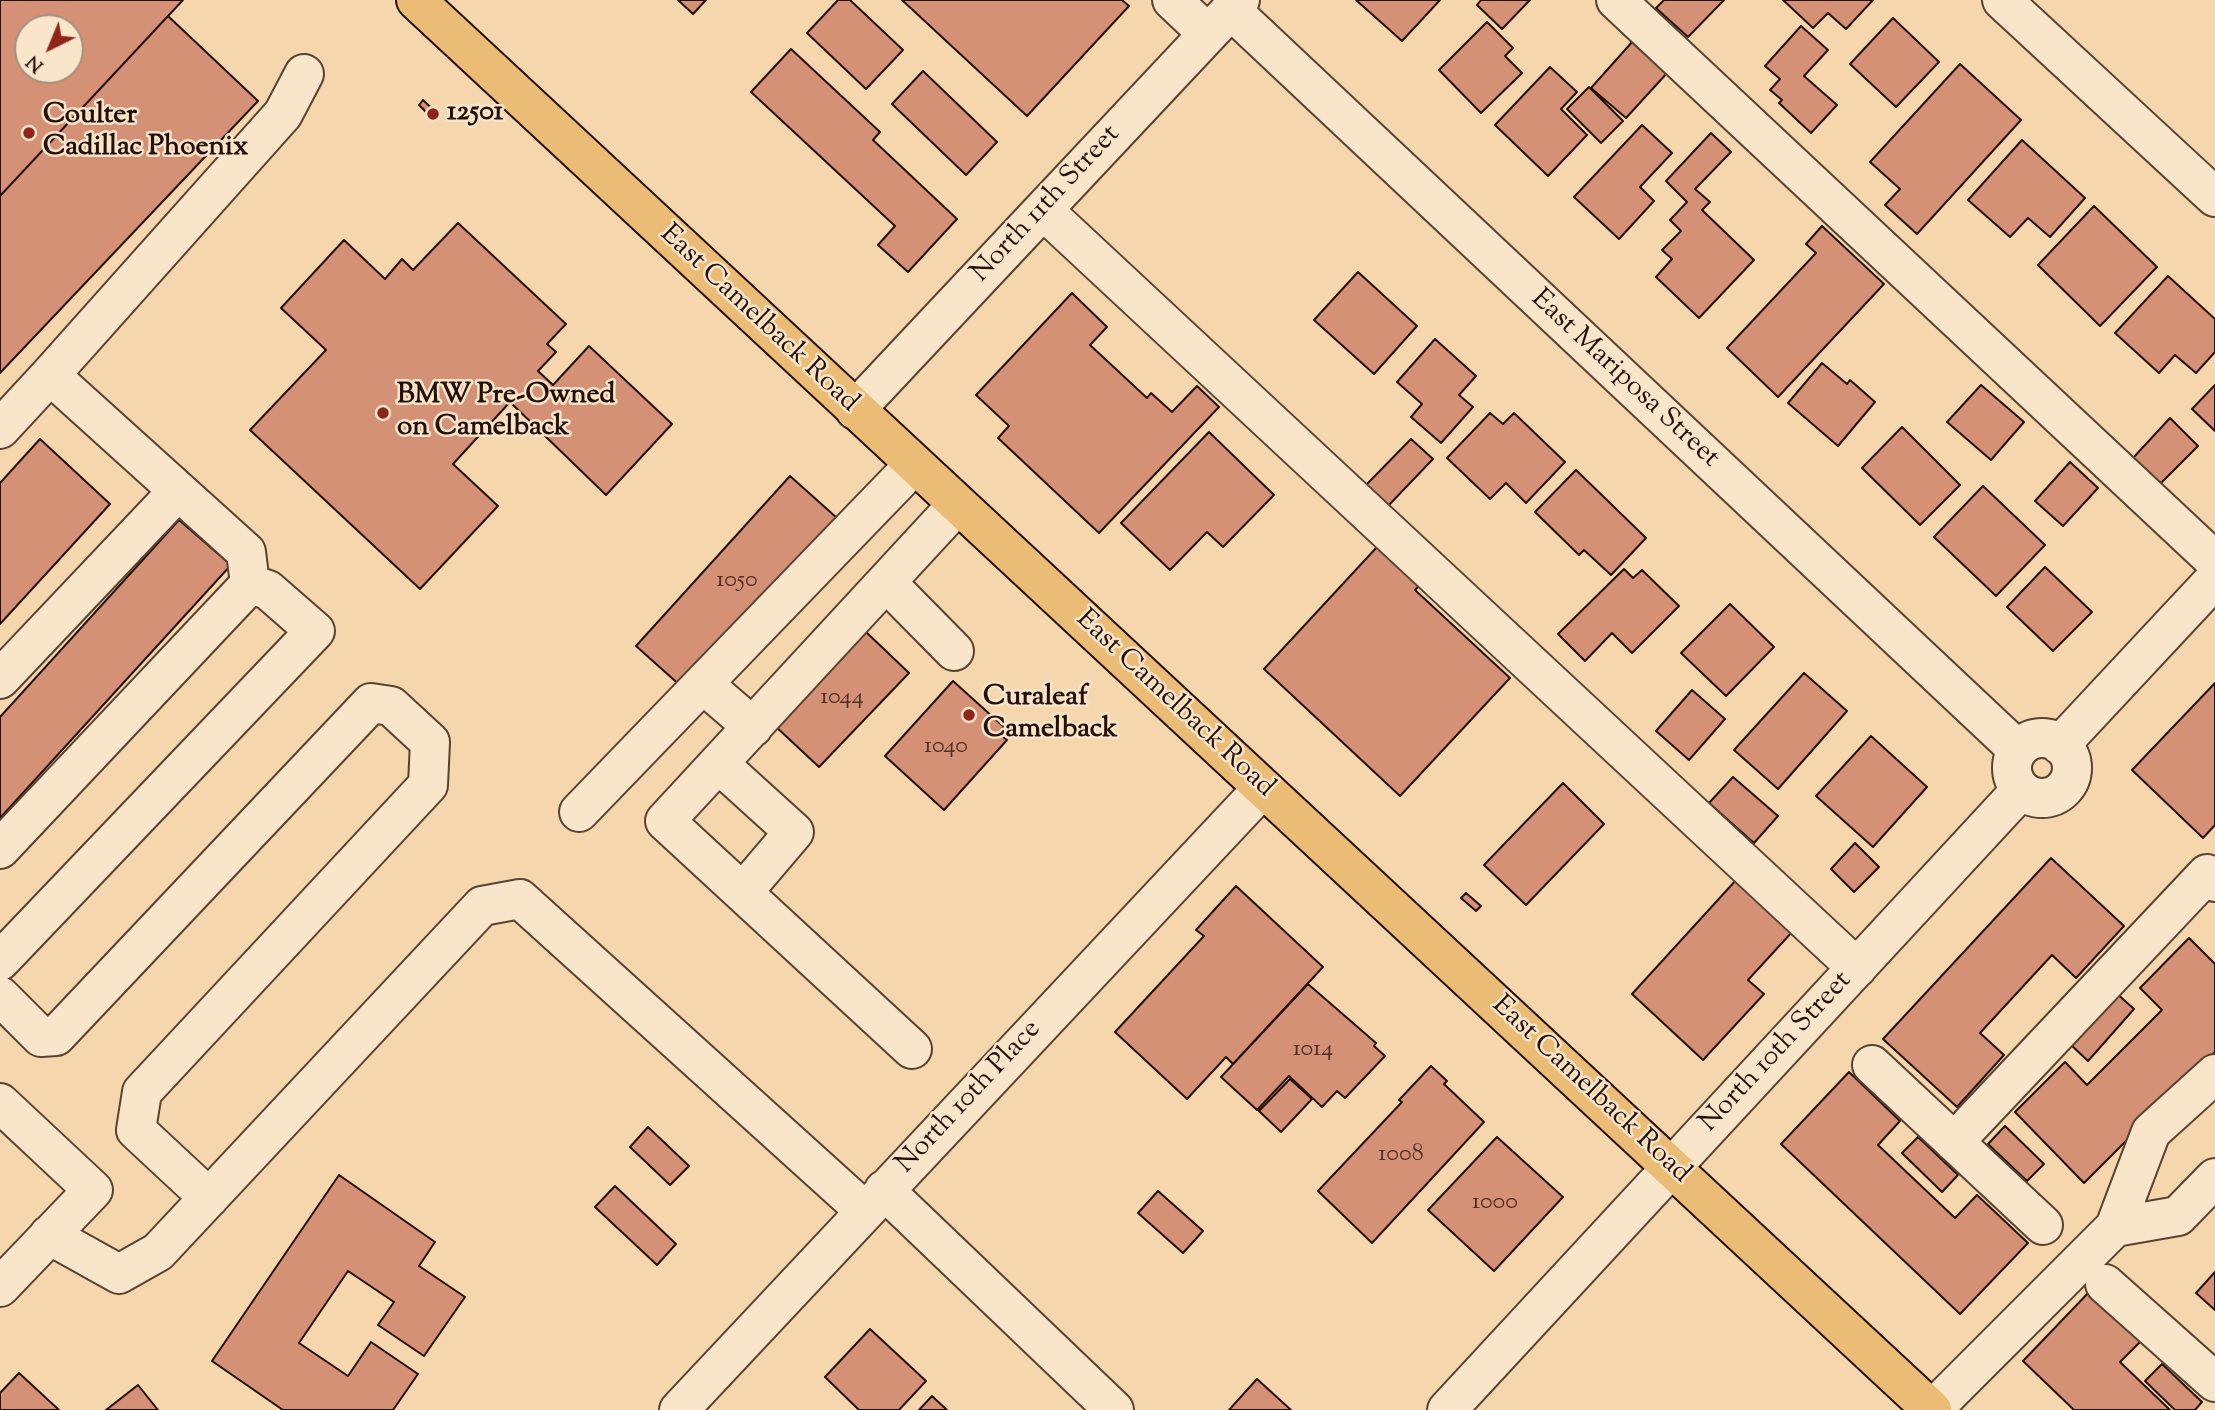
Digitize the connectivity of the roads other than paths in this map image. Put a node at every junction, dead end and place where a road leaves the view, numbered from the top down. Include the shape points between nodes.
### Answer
1 (416, 0) edge
2 (1172, 0) edge
3 (1616, 0) edge
4 (2002, 0) edge
5 (1227, 14) edge
6 (304, 74) dead end
7 (2212, 187) edge
8 (1043, 210) junction
9 (50, 375) junction
10 (855, 410) junction
11 (0, 429) edge
12 (915, 466) junction
13 (178, 491) junction
14 (957, 505) junction
15 (2215, 561) edge
16 (2215, 579) edge
17 (887, 582) junction
18 (250, 584) junction
19 (954, 651) dead end
20 (0, 679) edge
21 (704, 684) junction
22 (752, 727) junction
23 (2060, 745) junction
24 (2018, 750) junction
25 (719, 764) junction
26 (1263, 788) junction
27 (2021, 790) junction
28 (579, 812) dead end
29 (0, 849) edge
30 (2212, 873) edge
31 (743, 892) junction
32 (0, 961) edge
33 (1857, 968) junction
34 (0, 996) edge
35 (912, 1049) dead end
36 (1872, 1065) dead end
37 (2215, 1074) edge
38 (0, 1103) edge
39 (1954, 1142) junction
40 (1671, 1166) junction
41 (2215, 1178) edge
42 (209, 1198) junction
43 (874, 1201) junction
44 (2043, 1225) dead end
45 (2115, 1227) junction
46 (49, 1235) junction
47 (2105, 1284) dead end
48 (0, 1287) edge
49 (2215, 1382) edge
50 (688, 1407) edge
51 (1114, 1410) edge
52 (1447, 1410) edge
53 (1932, 1410) edge

1 - 10 main road, East Camelback Road
2 - 5 street, East Mariposa Street
3 - 15 street
4 - 7 street
5 - 8 street, North 11th Street
5 - 24 street, East Mariposa Street
6 - 9 street via 283,114
8 - 10 street, North 11th Street
8 - 33 street
9 - 11 street
9 - 13 street
10 - 12 main road, East Camelback Road
12 - 14 main road, East Camelback Road
12 - 21 street
13 - 18 street via 246,552
13 - 20 street
14 - 17 street
14 - 26 main road, East Camelback Road
16 - 23 street
17 - 19 street
17 - 22 street
18 - 29 street
18 - 32 street via 268,590 315,631
21 - 22 street
21 - 28 street
22 - 25 street
23 - 24 street via 2042,738
23 - 27 street via 2071,761 2064,788 2048,798
24 - 27 street via 2012,766
25 - 31 street via 794,832
25 - 31 street via 664,821
26 - 40 main road, East Camelback Road
26 - 43 street, North 10th Place
27 - 33 street, North 10th Street
30 - 39 street
31 - 35 street
33 - 40 street, North 10th Street
34 - 42 street via 41,1037 56,1036 371,703 391,706 430,742 428,785 142,1092 136,1130
36 - 39 street
37 - 45 street via 2151,1132
38 - 46 street via 93,1190
39 - 44 street
40 - 52 street, North 10th Street
40 - 53 main road, East Camelback Road
41 - 45 street via 2178,1216
42 - 43 street via 482,906 520,900
42 - 46 street via 158,1252 119,1273
43 - 50 street, North 10th Place
43 - 51 street
45 - 53 street
46 - 48 street
47 - 49 street

